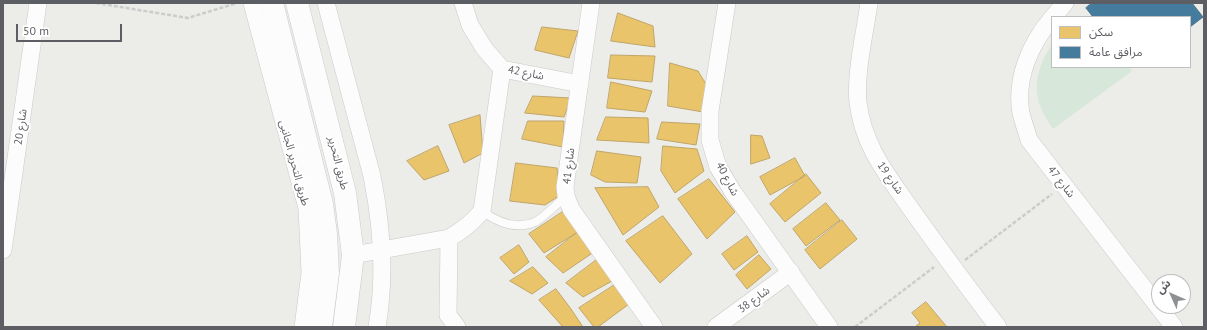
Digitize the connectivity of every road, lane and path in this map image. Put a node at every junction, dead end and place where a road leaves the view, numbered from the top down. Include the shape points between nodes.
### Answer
1 (38, 3) edge
2 (96, 3) edge
3 (237, 3) edge
4 (252, 3) edge
5 (272, 3) edge
6 (296, 3) edge
7 (326, 3) edge
8 (463, 3) edge
9 (591, 3) edge
10 (727, 3) edge
11 (869, 3) edge
12 (1064, 3) edge
13 (1054, 16) edge
14 (1051, 19) edge
15 (502, 69) junction
16 (580, 84) junction
17 (1064, 185) junction
18 (318, 186) junction
19 (566, 196) junction
20 (7, 199) edge
21 (307, 208) junction
22 (482, 211) junction
23 (449, 238) junction
24 (3, 250) edge
25 (382, 250) junction
26 (353, 255) junction
27 (950, 264) junction
28 (791, 272) junction
29 (992, 325) edge
30 (303, 327) edge
31 (321, 327) edge
32 (344, 327) edge
33 (377, 327) edge
34 (457, 327) edge
35 (654, 327) edge
36 (716, 327) edge
37 (830, 327) edge
38 (855, 327) edge
39 (1174, 327) edge

1 - 20 street, شارع 20
2 - 3 path via 188,18
4 - 21 street, طريق التحرير الجانبى
5 - 18 street
6 - 26 street, طريق التحرير via 345,193
7 - 25 street via 372,176
8 - 15 street, شارع 42 via 473,30
9 - 16 street, شارع 41
10 - 28 street, شارع 40 via 710,111 710,140 718,167 733,192
11 - 27 street, شارع 19 via 859,73 858,102 863,130 874,156
12 - 13 street, شارع 47
14 - 17 street, شارع 47 via 1028,54 1021,83 1021,112 1029,140
15 - 16 street, شارع 42
15 - 22 street
16 - 19 street, شارع 41
17 - 27 path
17 - 39 street, شارع 47
18 - 21 street
18 - 31 street via 325,227 328,273
19 - 22 lane via 535,222 521,225 507,224
19 - 35 street, شارع 41 via 571,209
20 - 24 street, شارع 20
21 - 30 street, طريق التحرير الجانبى via 310,273
22 - 23 street via 473,222
23 - 25 street
23 - 34 street via 448,315
25 - 26 street
25 - 33 street via 382,291
26 - 32 street, طريق التحرير
27 - 29 street, شارع 19
27 - 38 path
28 - 36 street, شارع 38
28 - 37 street, شارع 40

